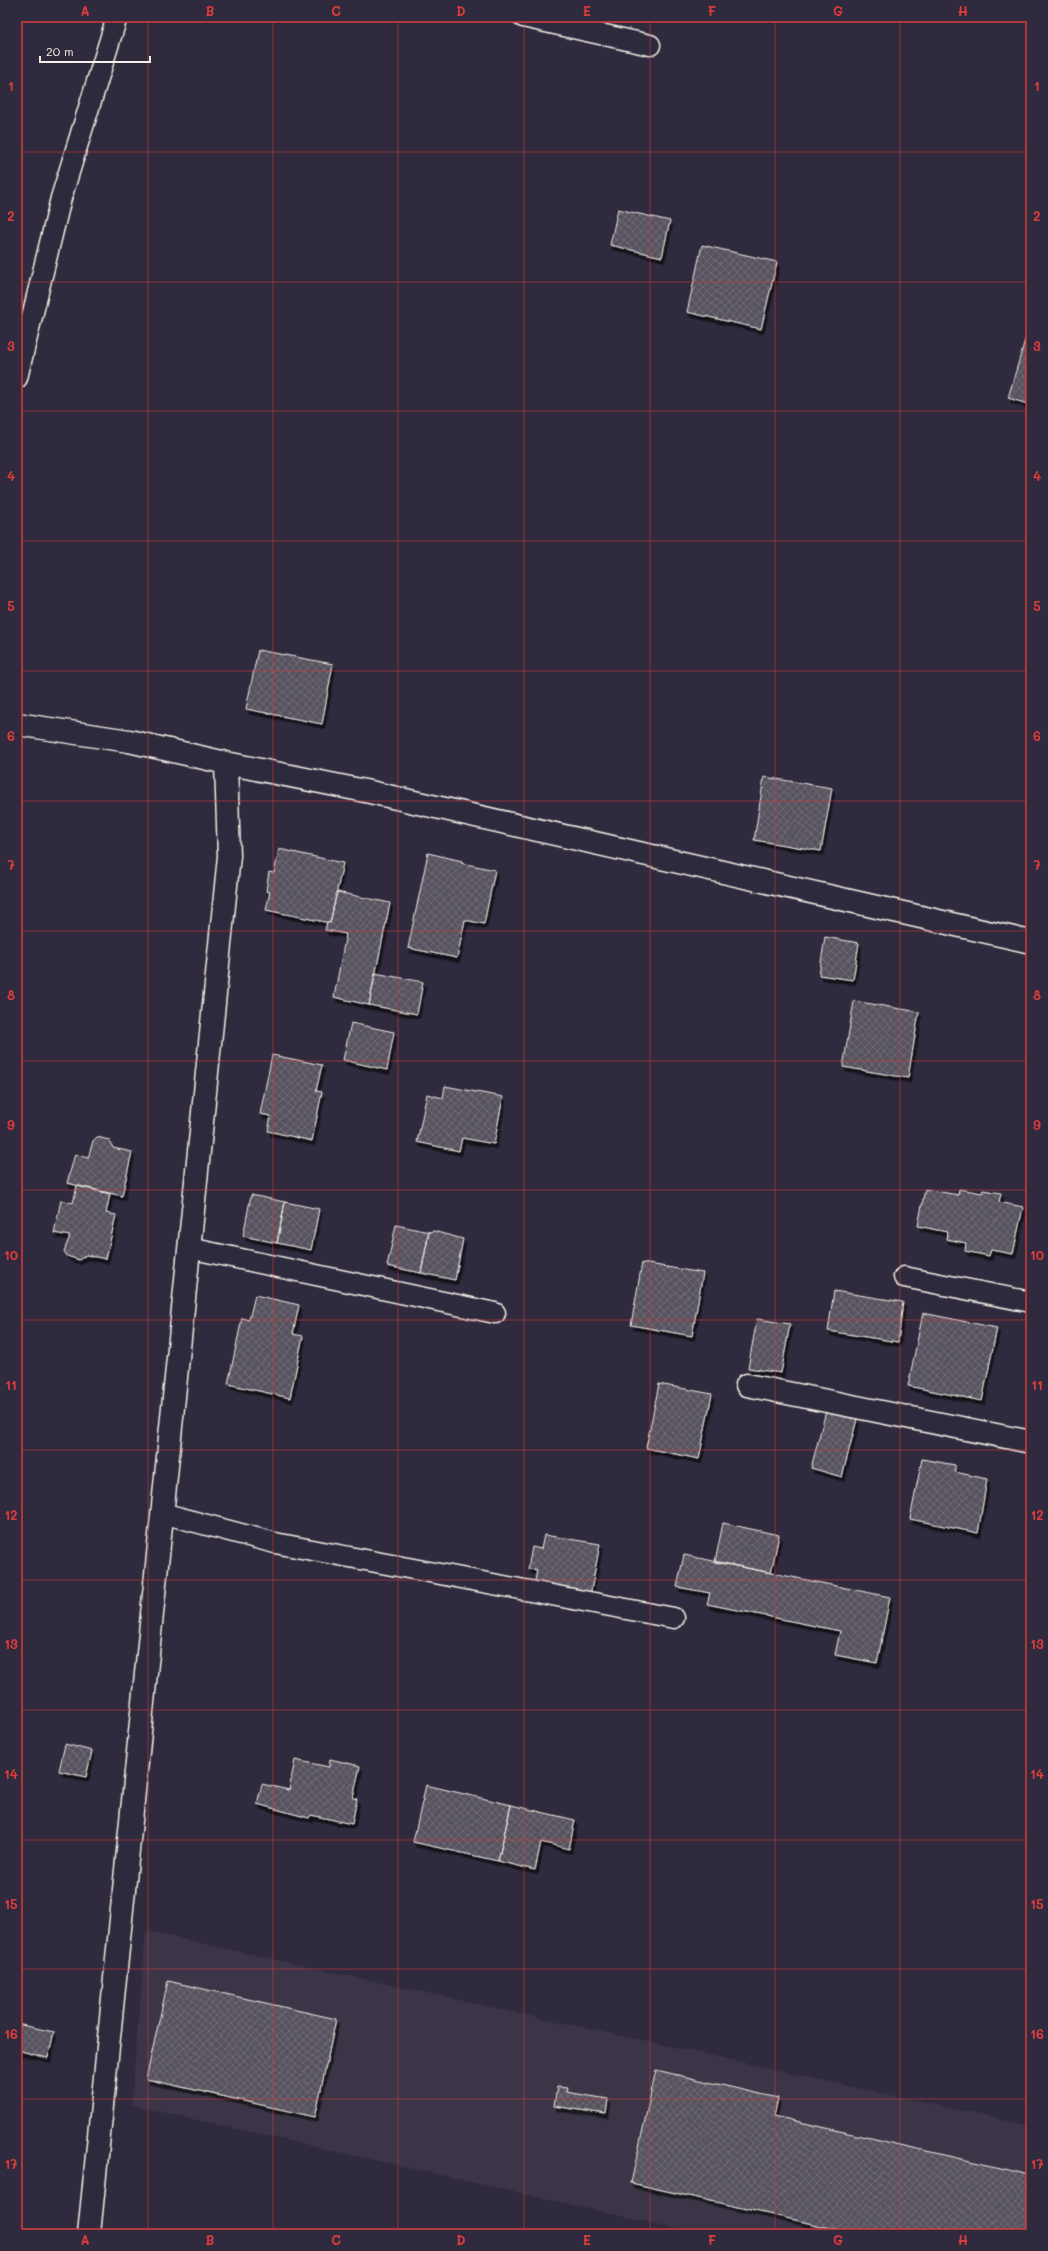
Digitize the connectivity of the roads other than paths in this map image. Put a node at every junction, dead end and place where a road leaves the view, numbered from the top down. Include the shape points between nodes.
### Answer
1 (117, 17) edge
2 (523, 17) edge
3 (650, 45) dead end
4 (17, 378) edge
5 (17, 724) edge
6 (226, 763) junction
7 (1031, 942) edge
8 (189, 1248) junction
9 (904, 1277) dead end
10 (1031, 1302) edge
11 (495, 1313) dead end
12 (747, 1385) dead end
13 (1031, 1442) edge
14 (162, 1513) junction
15 (674, 1618) dead end
16 (89, 2234) edge

1 - 4 lane via 61,198
2 - 3 lane
5 - 6 street via 129,741
6 - 7 street via 377,794
6 - 8 street via 229,856
8 - 11 lane
8 - 14 street
9 - 10 lane
12 - 13 street
14 - 15 lane via 275,1543
14 - 16 street

